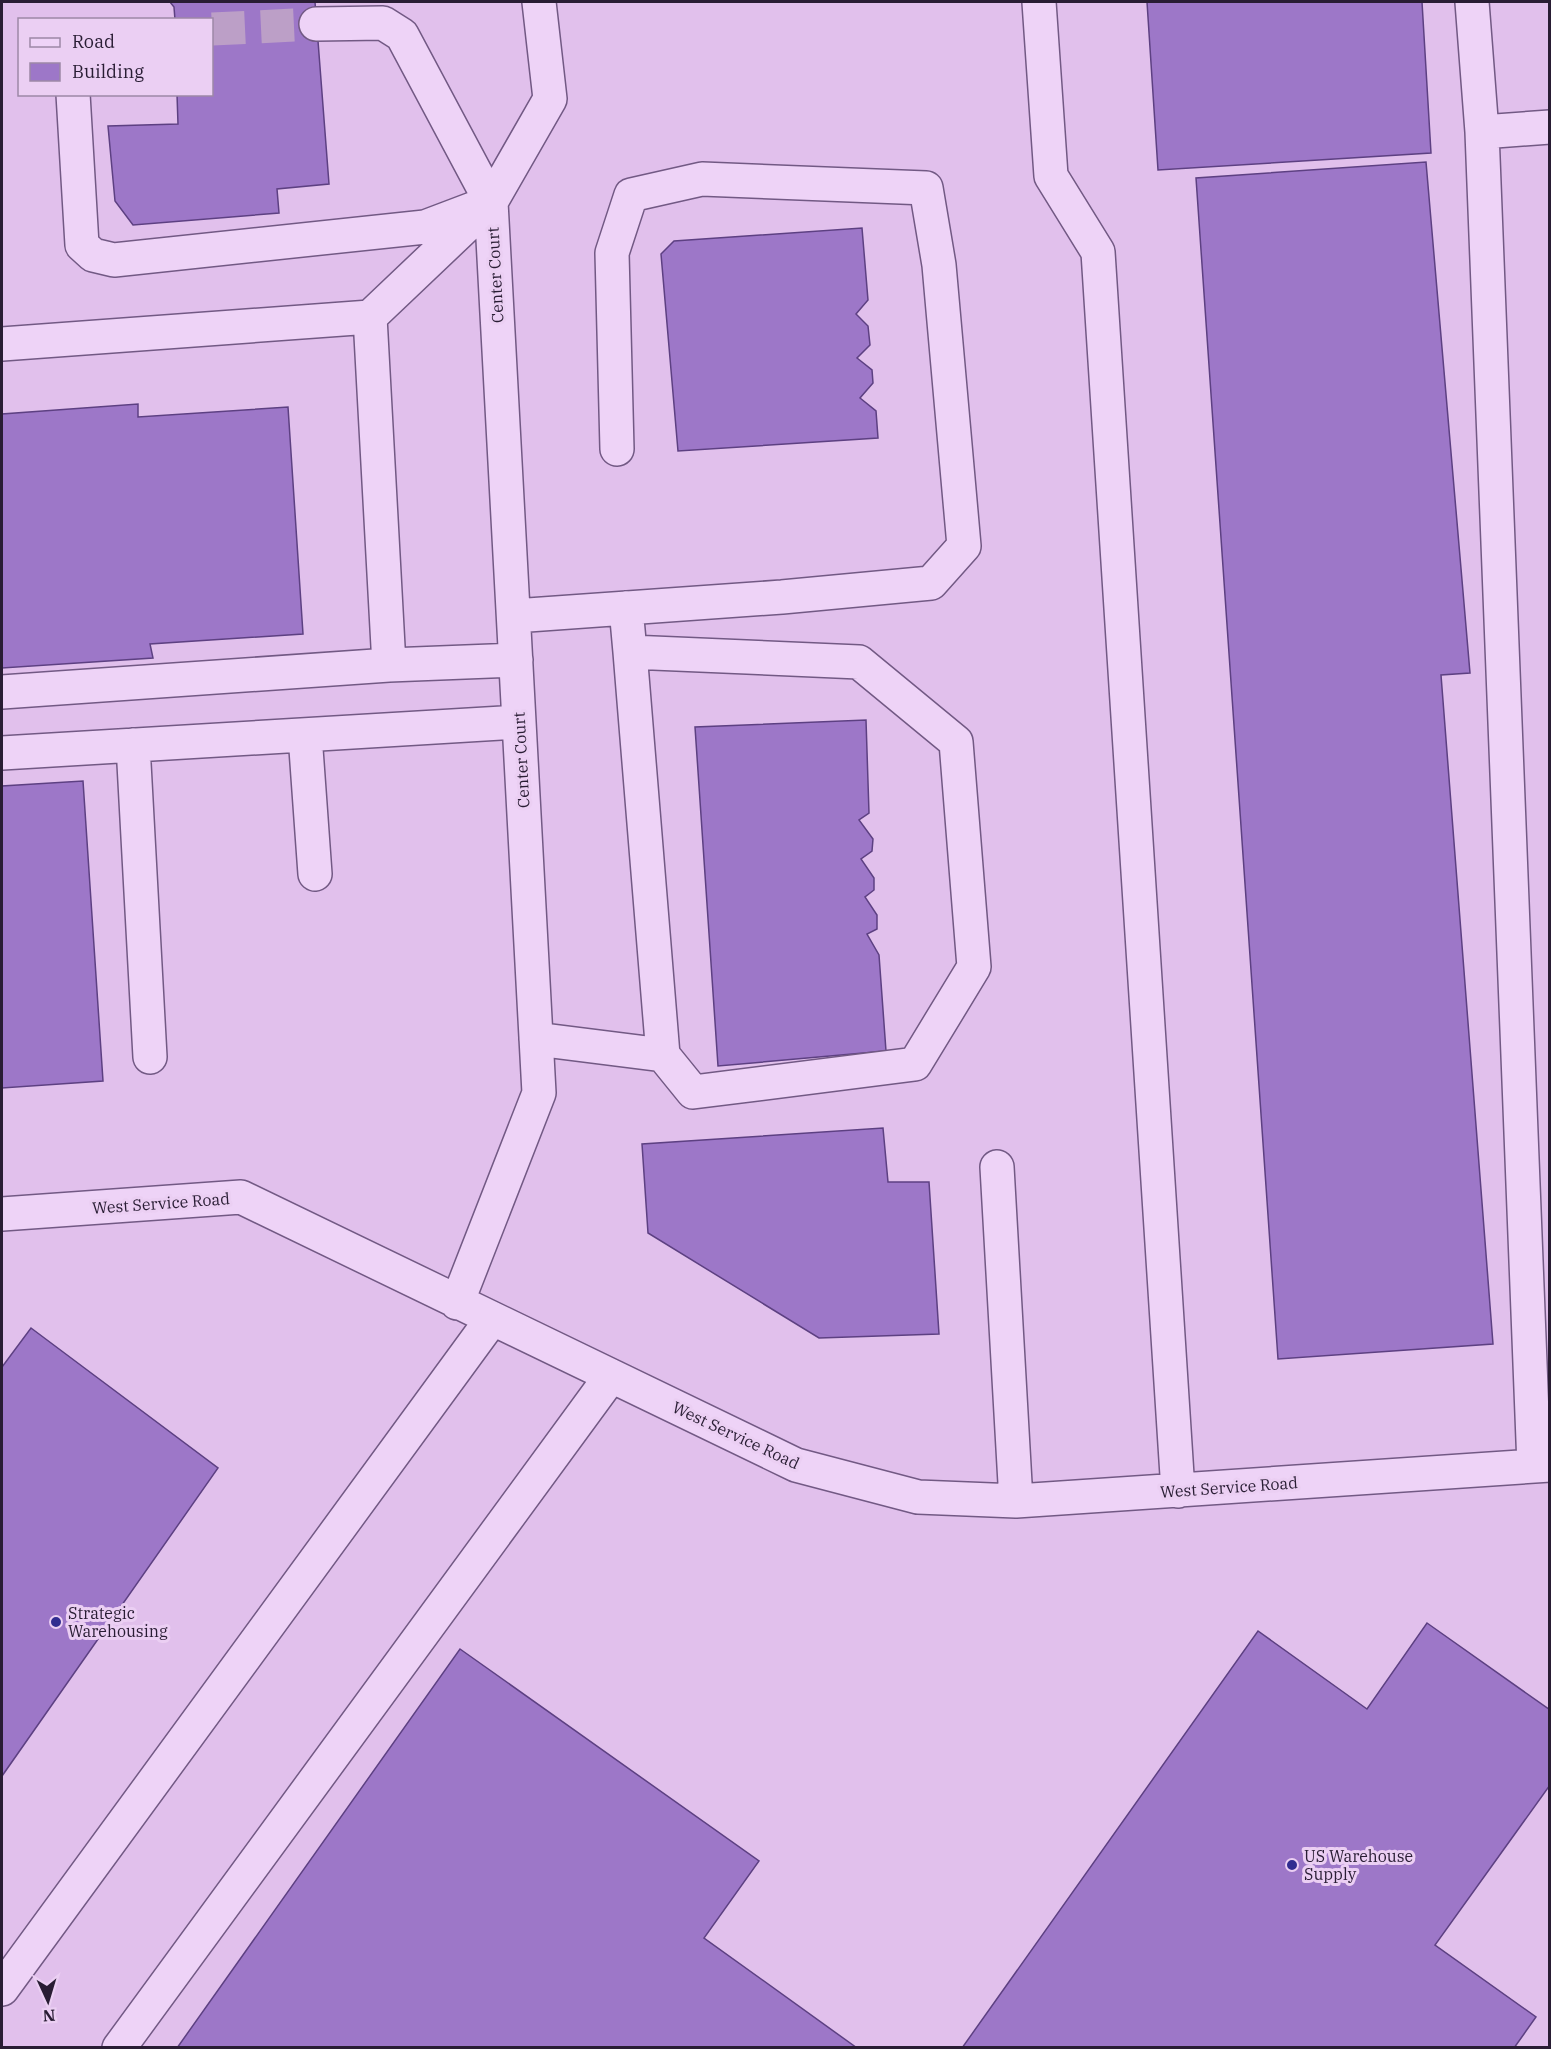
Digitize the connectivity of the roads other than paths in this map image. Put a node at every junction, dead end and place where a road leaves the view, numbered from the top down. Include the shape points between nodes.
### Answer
1 (539, 2) edge
2 (1039, 2) edge
3 (1472, 2) edge
4 (316, 24) tunnel mouth
5 (73, 96) edge
6 (1550, 127) edge
7 (1482, 132) junction
8 (491, 202) junction
9 (370, 317) junction
10 (2, 344) edge
11 (617, 449) dead end
12 (626, 608) junction
13 (513, 616) junction
14 (630, 652) junction
15 (516, 660) junction
16 (389, 665) junction
17 (2, 692) edge
18 (519, 722) junction
19 (305, 735) junction
20 (133, 746) junction
21 (2, 753) edge
22 (315, 874) dead end
23 (536, 1039) junction
24 (663, 1055) junction
25 (150, 1057) dead end
26 (997, 1167) dead end
27 (2, 1214) edge
28 (458, 1303) junction
29 (492, 1319) junction
30 (611, 1376) junction
31 (1542, 1466) edge
32 (1178, 1491) junction
33 (1016, 1501) junction
34 (2, 1989) edge
35 (119, 2048) edge

1 - 8 street via 550,99
2 - 32 street via 1051,176 1098,252
3 - 7 street
4 - 8 street via 383,23 402,35
5 - 8 street via 82,245 93,255 114,260 425,228
6 - 7 street
7 - 31 street
8 - 9 street
8 - 13 street, Center Court
9 - 10 street
9 - 16 street
11 - 12 street via 612,253 631,195 702,179 926,188 939,265 964,546 931,583
12 - 13 street
12 - 14 street
13 - 15 street, Center Court
14 - 24 street
14 - 24 street via 859,662 956,742 974,967 915,1064 693,1092
15 - 16 street
15 - 18 street, Center Court
16 - 17 street
18 - 19 street
18 - 23 street, Center Court
19 - 20 street
19 - 22 street
20 - 21 street
20 - 25 street
23 - 24 street
23 - 28 street, Center Court via 539,1093
26 - 33 street
27 - 28 street, West Service Road via 242,1197
28 - 29 street, West Service Road
29 - 30 street, West Service Road
29 - 34 street
30 - 33 street, West Service Road via 796,1465 918,1497
30 - 35 street
31 - 32 street, West Service Road
32 - 33 street, West Service Road

